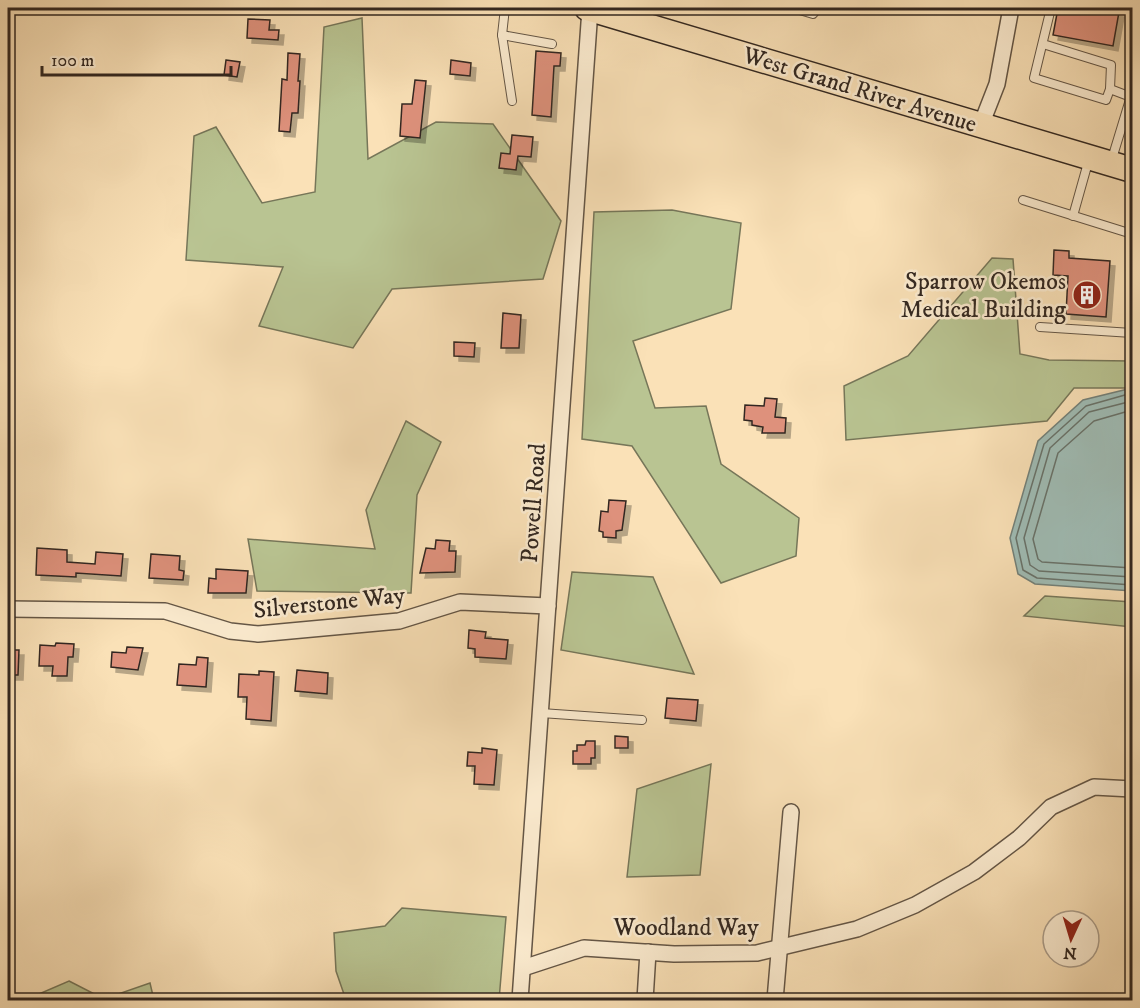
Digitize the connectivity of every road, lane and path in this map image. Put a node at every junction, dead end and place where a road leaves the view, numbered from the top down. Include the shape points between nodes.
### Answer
1 (505, 8) edge
2 (589, 8) edge
3 (793, 8) edge
4 (818, 8) edge
5 (1011, 8) edge
6 (1051, 8) edge
7 (502, 35) junction
8 (552, 44) dead end
9 (1043, 44) junction
10 (1110, 89) junction
11 (1132, 95) edge
12 (513, 101) dead end
13 (981, 125) junction
14 (1111, 164) edge
15 (1023, 201) dead end
16 (1073, 216) junction
17 (1132, 234) edge
18 (1132, 323) edge
19 (1040, 327) dead end
20 (1132, 333) edge
21 (548, 606) junction
22 (8, 609) edge
23 (541, 713) junction
24 (642, 720) dead end
25 (1132, 789) edge
26 (790, 812) dead end
27 (778, 948) junction
28 (648, 952) junction
29 (522, 968) junction
30 (520, 1000) edge
31 (645, 1000) edge
32 (775, 1000) edge

1 - 7 lane
2 - 13 main road, West Grand River Avenue
2 - 21 street, Powell Road
3 - 4 lane via 813,14
5 - 13 street via 997,84
6 - 9 lane
7 - 8 lane
7 - 12 lane
9 - 10 lane via 1111,65
9 - 10 lane via 1034,78 1106,100
10 - 11 lane
11 - 14 lane
13 - 14 main road, West Grand River Avenue
14 - 16 lane
15 - 16 lane
16 - 17 lane
18 - 20 lane
19 - 20 lane
21 - 22 street, Silverstone Way via 460,602 399,621 258,634 230,631 156,610
21 - 23 street, Powell Road
23 - 24 lane
23 - 29 street, Powell Road
25 - 27 street, Woodland Way via 1094,787 1051,807 1019,838 974,872 915,905 857,929
26 - 27 street
27 - 28 street, Woodland Way via 758,953
27 - 32 street
28 - 29 street, Woodland Way via 584,948
28 - 31 street
29 - 30 street, Powell Road

